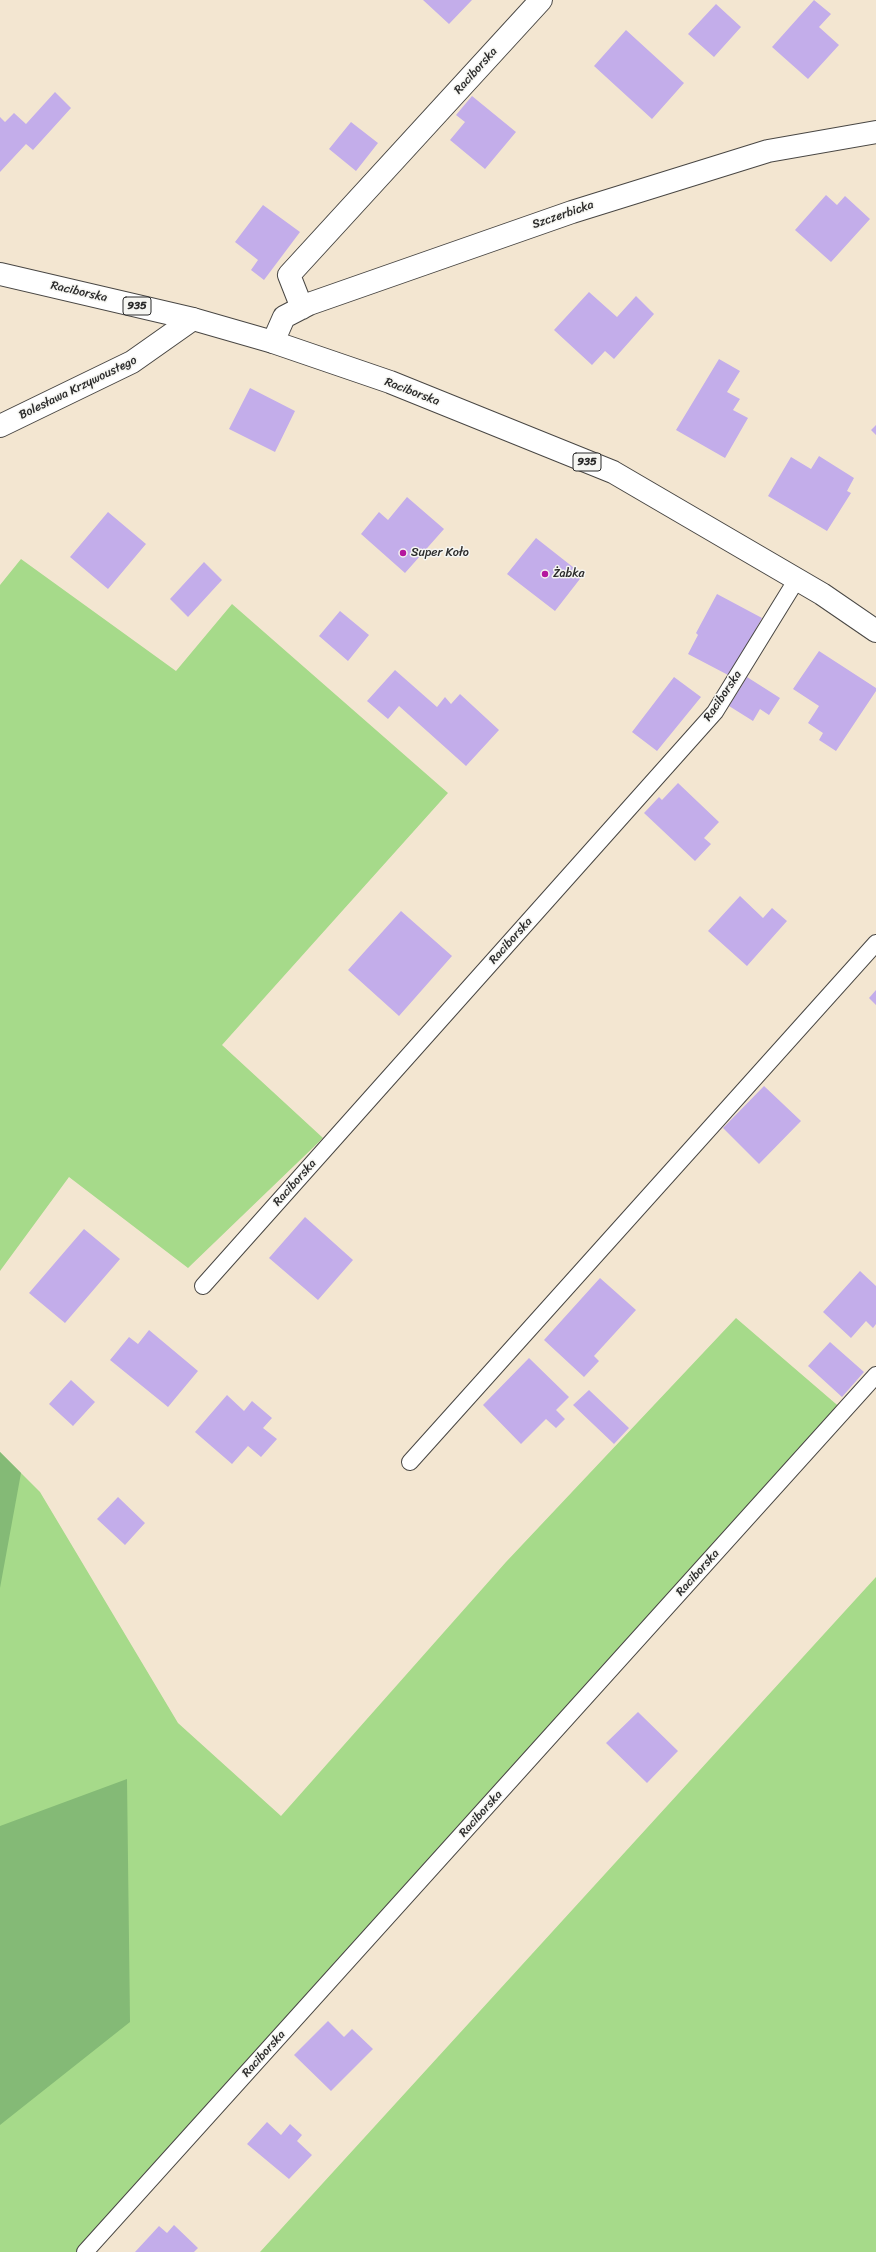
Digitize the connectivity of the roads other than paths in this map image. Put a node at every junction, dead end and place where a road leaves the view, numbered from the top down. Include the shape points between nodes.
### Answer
1 (541, 0) edge
2 (876, 132) edge
3 (0, 274) edge
4 (302, 308) junction
5 (193, 319) junction
6 (273, 342) junction
7 (0, 426) edge
8 (797, 579) junction
9 (876, 631) edge
10 (876, 943) edge
11 (203, 1286) dead end
12 (876, 1375) edge
13 (410, 1462) dead end
14 (85, 2252) edge

1 - 4 street, Raciborska via 289,275
2 - 4 street, Szczerbicka via 753,155 572,212
3 - 5 street, Raciborska / 935
4 - 6 street, Szczerbicka via 284,317
5 - 6 street, Raciborska / 935
5 - 7 street, Bolesława Krzywoustego via 132,362
6 - 8 street, Raciborska / 935 via 390,382 613,472
8 - 9 street, Raciborska / 935
8 - 11 lane, Raciborska via 715,712
10 - 13 lane
12 - 14 lane, Raciborska

